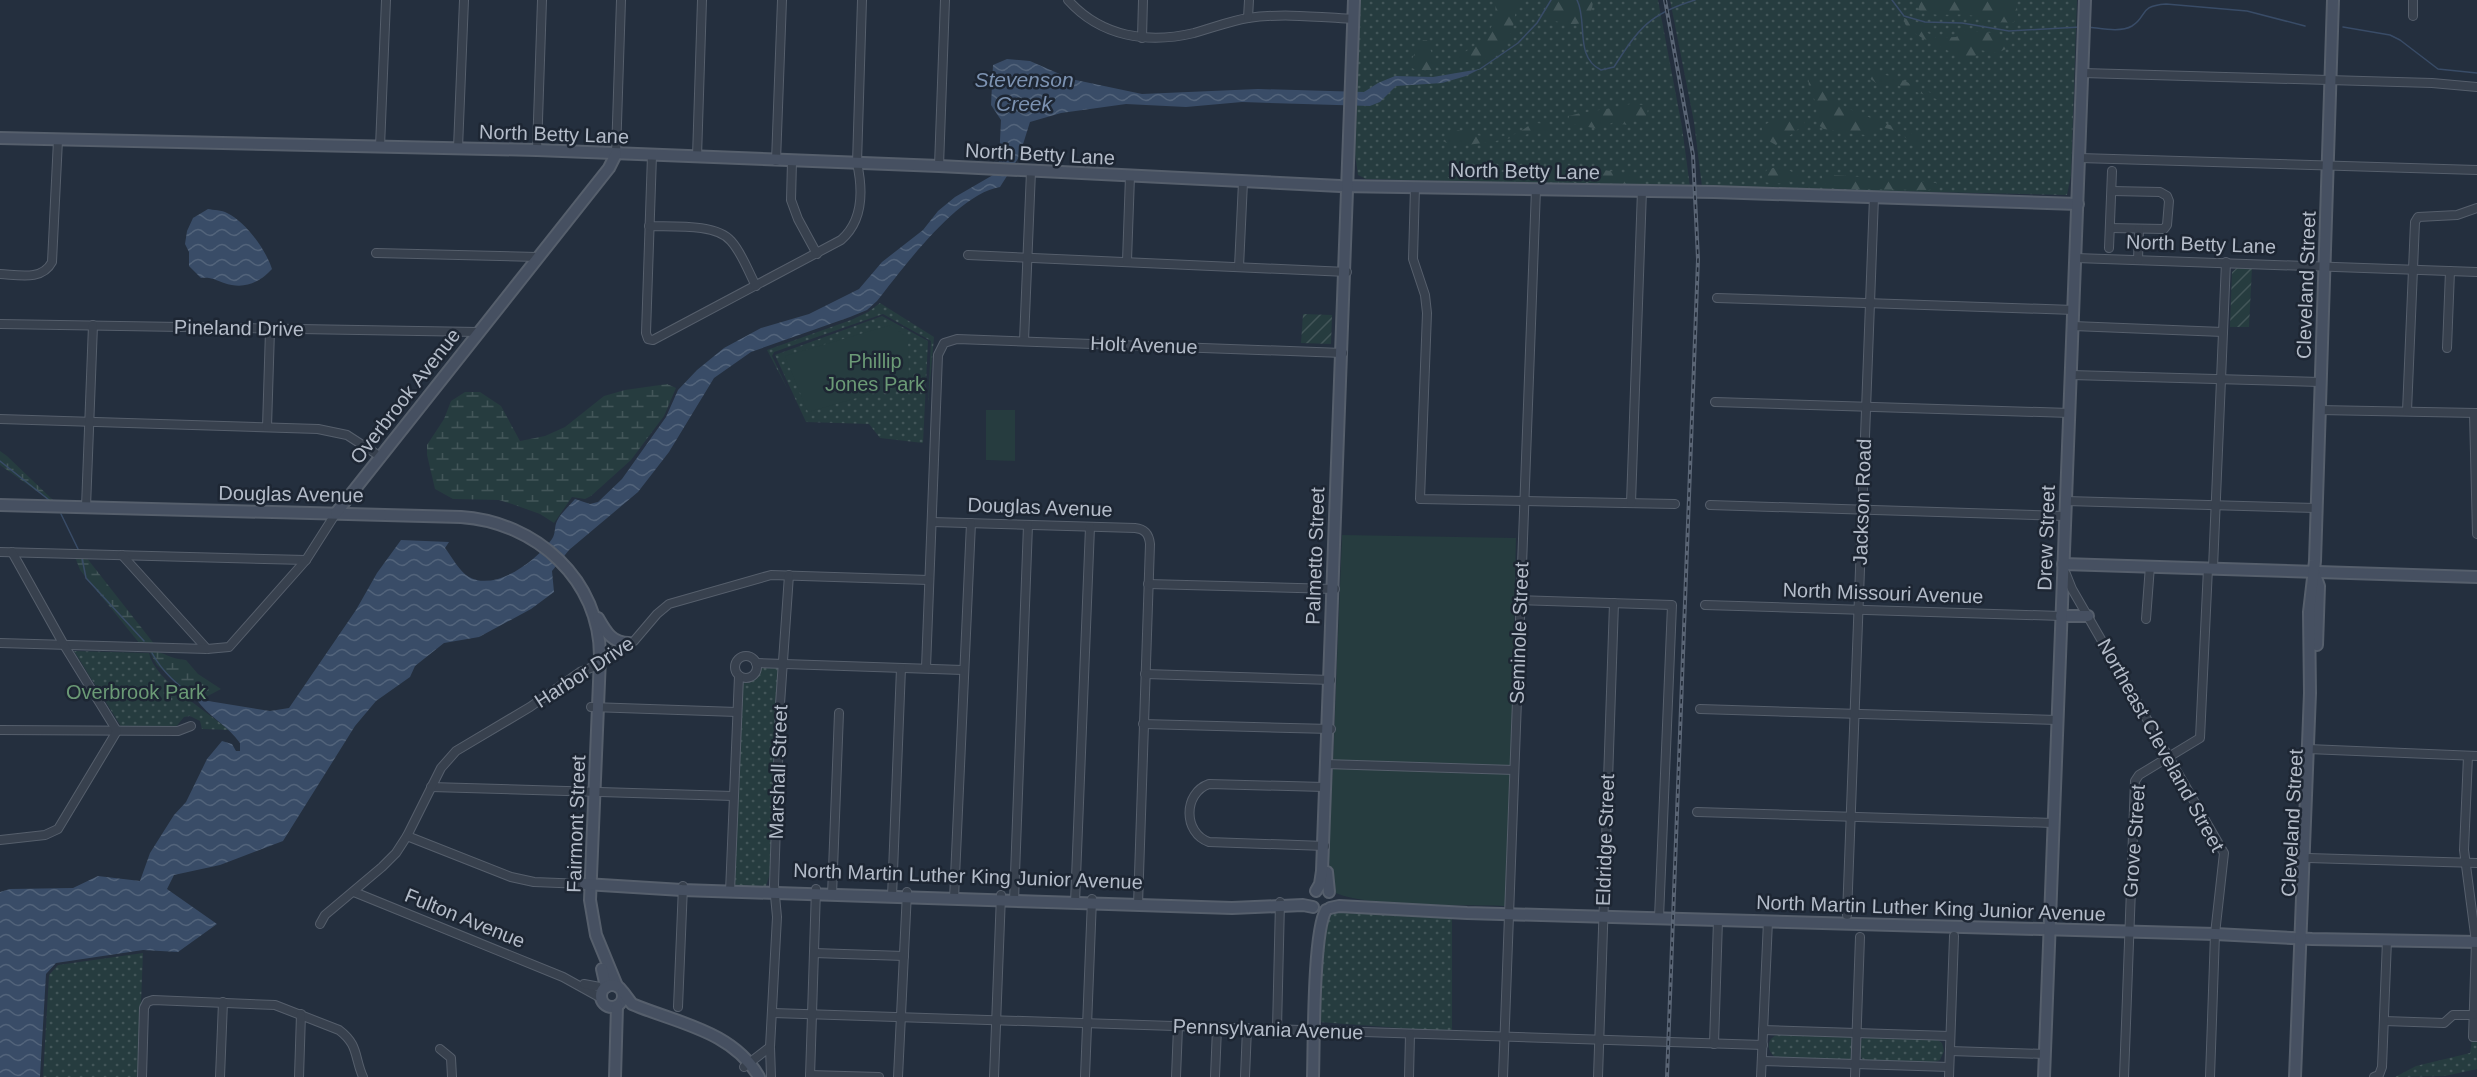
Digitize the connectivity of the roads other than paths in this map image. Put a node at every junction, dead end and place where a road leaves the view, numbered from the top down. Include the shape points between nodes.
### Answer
1 (386, 0) edge
2 (464, 0) edge
3 (542, 0) edge
4 (621, 0) edge
5 (702, 0) edge
6 (782, 0) edge
7 (862, 0) edge
8 (945, 0) edge
9 (1068, 0) edge
10 (1143, 0) edge
11 (1249, 0) edge
12 (1354, 0) edge
13 (2085, 0) edge
14 (2333, 0) edge
15 (2413, 0) edge
16 (2413, 16) dead end
17 (1248, 18) junction
18 (1354, 19) junction
19 (1142, 38) junction
20 (2083, 73) junction
21 (2331, 80) junction
22 (2477, 87) edge
23 (0, 138) edge
24 (58, 140) junction
25 (380, 147) junction
26 (458, 148) junction
27 (537, 150) junction
28 (616, 154) junction
29 (652, 155) junction
30 (697, 157) junction
31 (2080, 158) junction
32 (776, 161) junction
33 (792, 161) junction
34 (857, 163) junction
35 (939, 166) junction
36 (2328, 166) junction
37 (2477, 170) edge
38 (1031, 171) junction
39 (2112, 171) dead end
40 (1130, 176) junction
41 (1243, 182) junction
42 (1348, 186) junction
43 (1415, 187) junction
44 (1536, 189) junction
45 (1642, 190) junction
46 (2112, 191) junction
47 (1874, 197) junction
48 (2078, 204) junction
49 (2477, 208) edge
50 (649, 226) junction
51 (2110, 228) junction
52 (2139, 229) junction
53 (2109, 248) dead end
54 (376, 253) dead end
55 (817, 254) junction
56 (968, 255) dead end
57 (537, 257) junction
58 (1028, 257) junction
59 (2076, 258) junction
60 (2138, 260) junction
61 (1127, 261) junction
62 (2226, 262) junction
63 (2324, 266) junction
64 (1239, 267) junction
65 (2414, 269) junction
66 (2450, 271) junction
67 (1345, 272) junction
68 (2477, 272) edge
69 (0, 274) edge
70 (756, 286) junction
71 (1717, 298) dead end
72 (1870, 304) junction
73 (2074, 310) junction
74 (0, 324) edge
75 (93, 325) junction
76 (2073, 326) junction
77 (270, 330) junction
78 (478, 332) junction
79 (2223, 332) junction
80 (1024, 341) junction
81 (2447, 348) dead end
82 (1343, 353) junction
83 (2071, 375) junction
84 (2221, 379) junction
85 (2320, 382) junction
86 (1715, 402) dead end
87 (1865, 407) junction
88 (2319, 410) junction
89 (2407, 411) junction
90 (2070, 413) junction
91 (2476, 413) edge
92 (0, 419) edge
93 (89, 422) junction
94 (267, 427) junction
95 (381, 457) junction
96 (2477, 466) edge
97 (1524, 501) junction
98 (2066, 501) junction
99 (1631, 503) junction
100 (1675, 504) dead end
101 (0, 505) edge
102 (1710, 505) dead end
103 (2216, 505) junction
104 (86, 507) junction
105 (2316, 508) junction
106 (1861, 510) junction
107 (336, 513) junction
108 (2065, 516) junction
109 (932, 522) junction
110 (971, 523) junction
111 (1028, 525) junction
112 (1090, 527) junction
113 (2477, 534) edge
114 (0, 552) edge
115 (12, 552) junction
116 (122, 555) junction
117 (306, 560) junction
118 (2063, 564) junction
119 (2150, 566) junction
120 (2210, 568) junction
121 (566, 569) junction
122 (2314, 571) junction
123 (789, 575) junction
124 (2477, 577) edge
125 (929, 580) junction
126 (1148, 584) junction
127 (1334, 588) junction
128 (1520, 600) junction
129 (1614, 603) junction
130 (1705, 606) dead end
131 (592, 608) junction
132 (1857, 610) junction
133 (2061, 616) junction
134 (2088, 616) junction
135 (2146, 620) dead end
136 (0, 643) edge
137 (629, 643) junction
138 (64, 645) junction
139 (207, 649) junction
140 (596, 662) junction
141 (756, 663) junction
142 (784, 663) junction
143 (902, 668) junction
144 (926, 668) junction
145 (963, 670) junction
146 (1145, 674) junction
147 (739, 676) junction
148 (1331, 680) junction
149 (595, 707) junction
150 (1700, 709) dead end
151 (737, 712) junction
152 (839, 713) dead end
153 (1854, 713) junction
154 (2057, 720) junction
155 (1143, 724) junction
156 (190, 726) dead end
157 (1329, 729) junction
158 (0, 730) edge
159 (117, 731) junction
160 (2311, 749) junction
161 (2468, 756) junction
162 (2477, 756) edge
163 (2169, 757) junction
164 (1327, 764) junction
165 (1514, 770) junction
166 (431, 787) junction
167 (1324, 787) junction
168 (591, 792) junction
169 (733, 796) junction
170 (1697, 812) dead end
171 (1850, 817) junction
172 (2053, 823) junction
173 (407, 836) junction
174 (0, 840) edge
175 (1324, 846) junction
176 (2308, 858) junction
177 (2465, 862) junction
178 (2477, 863) edge
179 (587, 884) junction
180 (683, 888) junction
181 (730, 889) junction
182 (774, 891) junction
183 (354, 892) junction
184 (816, 892) junction
185 (832, 892) junction
186 (1314, 892) junction
187 (1330, 893) junction
188 (892, 894) junction
189 (907, 895) junction
190 (954, 896) junction
191 (1001, 898) junction
192 (1014, 898) junction
193 (1075, 900) junction
194 (1092, 901) junction
195 (1138, 902) junction
196 (1280, 904) junction
197 (1321, 909) junction
198 (1509, 912) junction
199 (1847, 915) dead end
200 (1603, 916) junction
201 (1659, 918) junction
202 (1718, 920) junction
203 (1768, 921) junction
204 (320, 924) dead end
205 (2049, 929) junction
206 (2129, 932) junction
207 (2215, 934) junction
208 (1860, 936) dead end
209 (1954, 936) dead end
210 (2302, 938) junction
211 (2387, 940) junction
212 (2476, 942) edge
213 (814, 953) junction
214 (904, 956) junction
215 (612, 996) junction
216 (223, 1002) junction
217 (678, 1007) dead end
218 (773, 1013) junction
219 (302, 1014) junction
220 (812, 1014) junction
221 (2473, 1015) junction
222 (901, 1017) junction
223 (996, 1020) junction
224 (2384, 1021) junction
225 (1087, 1023) junction
226 (1178, 1027) junction
227 (1217, 1028) junction
228 (1247, 1028) junction
229 (1277, 1029) junction
230 (1315, 1030) junction
231 (1763, 1030) junction
232 (1856, 1033) junction
233 (1410, 1034) junction
234 (1950, 1036) junction
235 (1504, 1037) junction
236 (2475, 1037) edge
237 (1599, 1040) junction
238 (1714, 1044) junction
239 (1762, 1045) junction
240 (771, 1047) junction
241 (440, 1049) dead end
242 (1950, 1051) junction
243 (2045, 1054) junction
244 (1762, 1061) junction
245 (1855, 1064) junction
246 (747, 1065) junction
247 (1949, 1067) junction
248 (810, 1076) edge
249 (142, 1077) edge
250 (220, 1077) edge
251 (299, 1077) edge
252 (363, 1077) edge
253 (452, 1077) edge
254 (615, 1077) edge
255 (751, 1077) edge
256 (759, 1077) edge
257 (771, 1077) edge
258 (879, 1077) edge
259 (898, 1077) edge
260 (994, 1077) edge
261 (1085, 1077) edge
262 (1176, 1077) edge
263 (1215, 1077) edge
264 (1245, 1077) edge
265 (1313, 1077) edge
266 (1409, 1077) edge
267 (1503, 1077) edge
268 (1598, 1077) edge
269 (1761, 1077) edge
270 (1855, 1077) edge
271 (1949, 1077) edge
272 (2044, 1077) edge
273 (2124, 1077) edge
274 (2210, 1077) edge
275 (2295, 1077) edge
276 (2301, 1077) edge
277 (2374, 1077) edge

1 - 25 street
2 - 26 street
3 - 27 street
4 - 28 street
5 - 30 street
6 - 32 street
7 - 34 street
8 - 35 street
9 - 19 street via 1107,29
10 - 19 street
11 - 17 street
12 - 18 street, Palmetto Street
13 - 20 street, Drew Street
14 - 21 street, Cleveland Street
15 - 16 street
17 - 18 street
17 - 19 street via 1180,36
18 - 42 street, Palmetto Street
20 - 21 street
20 - 31 street, Drew Street
21 - 22 street
21 - 36 street, Cleveland Street
23 - 24 street, North Betty Lane
24 - 25 street, North Betty Lane
24 - 69 street via 52,261 45,271 35,275
25 - 26 street, North Betty Lane
26 - 27 street, North Betty Lane
27 - 28 street, North Betty Lane
28 - 29 street, North Betty Lane
28 - 57 street, Overbrook Avenue
29 - 30 street, North Betty Lane
29 - 50 street
30 - 32 street, North Betty Lane
31 - 36 street
31 - 48 street, Drew Street
32 - 33 street, North Betty Lane
33 - 34 street, North Betty Lane
33 - 55 street via 791,200
34 - 35 street, North Betty Lane
34 - 55 street via 858,220 851,232
35 - 38 street, North Betty Lane
36 - 37 street
36 - 63 street, Cleveland Street
38 - 40 street, North Betty Lane
38 - 58 street
39 - 46 street
40 - 41 street, North Betty Lane
40 - 61 street
41 - 42 street, North Betty Lane
41 - 64 street
42 - 43 street, North Betty Lane
42 - 67 street, Palmetto Street
43 - 44 street, North Betty Lane
43 - 97 street via 1413,259 1428,313 1420,499
44 - 45 street, North Betty Lane
44 - 97 street, Seminole Street
45 - 47 street, North Betty Lane
45 - 99 street
46 - 51 street
46 - 52 street via 2160,192 2167,196 2166,227
47 - 48 street, North Betty Lane
47 - 72 street, Jackson Road
48 - 59 street, Drew Street
49 - 65 street via 2457,215 2418,217
50 - 70 street via 723,233 735,246
50 - 70 street via 648,339 661,337
51 - 52 street
51 - 53 street
52 - 60 street
54 - 57 street
55 - 70 street
56 - 58 street
57 - 78 street, Overbrook Avenue
58 - 61 street
58 - 80 street
59 - 60 street, North Betty Lane
59 - 73 street, Drew Street
60 - 62 street, North Betty Lane
61 - 64 street
62 - 63 street, North Betty Lane
62 - 79 street, Grove Street
63 - 65 street, North Betty Lane
63 - 85 street, Cleveland Street
64 - 67 street
65 - 66 street, North Betty Lane
65 - 89 street
66 - 68 street, North Betty Lane
66 - 81 street
67 - 82 street, Palmetto Street
71 - 72 street
72 - 73 street
72 - 87 street, Jackson Road
73 - 76 street, Drew Street
74 - 75 street, Pineland Drive
75 - 77 street, Pineland Drive
75 - 93 street
76 - 79 street
76 - 83 street, Drew Street
77 - 78 street, Pineland Drive
77 - 94 street
78 - 95 street, Overbrook Avenue
79 - 84 street, Grove Street
80 - 82 street, Holt Avenue
80 - 109 street, Holt Avenue via 957,339 944,343 938,356
82 - 127 street, Palmetto Street
83 - 84 street
83 - 90 street, Drew Street
84 - 85 street
84 - 103 street, Grove Street
85 - 88 street, Cleveland Street
86 - 87 street
87 - 90 street
87 - 106 street, Jackson Road
88 - 89 street
88 - 105 street, Cleveland Street
89 - 91 street
90 - 98 street, Drew Street
91 - 96 street
92 - 93 street
93 - 94 street
93 - 104 street
94 - 95 street via 334,431 362,443
95 - 107 street, Overbrook Avenue
96 - 113 street
97 - 99 street
97 - 128 street, Seminole Street
98 - 103 street
98 - 108 street, Drew Street
99 - 100 street
101 - 104 street, Douglas Avenue
102 - 106 street
103 - 105 street
103 - 120 street, Grove Street
104 - 107 street, Douglas Avenue
105 - 122 street, Cleveland Street
106 - 108 street
106 - 132 street, Jackson Road
107 - 117 street, Overbrook Avenue
107 - 121 street, Douglas Avenue via 474,518 510,527 537,542
108 - 118 street, Drew Street
109 - 110 street, Douglas Avenue
109 - 125 street
110 - 111 street, Douglas Avenue
110 - 145 street
111 - 112 street, Douglas Avenue
111 - 192 street
112 - 126 street, Douglas Avenue via 1138,528 1146,532 1150,544
112 - 193 street
114 - 115 street
115 - 116 street
115 - 138 street
116 - 117 street
116 - 139 street
117 - 139 street, Overbrook Avenue via 235,643
118 - 119 street
118 - 133 street, Drew Street
118 - 134 street, Northeast Cleveland Street
119 - 120 street
119 - 135 street
120 - 122 street
120 - 163 street, Grove Street via 2201,735
121 - 131 street, Douglas Avenue
121 - 140 street, Douglas Avenue via 591,627
122 - 124 street
122 - 160 street, Cleveland Street via 2309,612
123 - 125 street, Harbor Drive
123 - 137 street, Harbor Drive via 763,576 674,602
123 - 142 street, Marshall Street
125 - 144 street
126 - 127 street
126 - 146 street
127 - 148 street, Palmetto Street
128 - 129 street
128 - 165 street, Seminole Street
129 - 200 street, Eldridge Street
129 - 201 street via 1672,605
130 - 132 street, North Missouri Avenue
131 - 137 street via 609,637
131 - 140 street, Douglas Avenue via 597,628
132 - 133 street, North Missouri Avenue
132 - 153 street, Jackson Road
133 - 134 street
133 - 154 street, Drew Street
134 - 163 street, Northeast Cleveland Street
136 - 138 street, Overbrook Avenue
137 - 140 street, Harbor Drive
138 - 139 street, Overbrook Avenue
138 - 159 street
140 - 149 street, Fairmont Street
140 - 166 street, Harbor Drive via 463,746 446,761
141 - 142 street
141 - 147 street via 753,676
141 - 147 street via 748,656 741,657 735,666
142 - 143 street
142 - 182 street, Marshall Street
143 - 144 street
143 - 188 street
144 - 145 street
145 - 190 street
146 - 148 street
146 - 155 street
147 - 151 street
148 - 157 street, Palmetto Street
149 - 151 street
149 - 168 street, Fairmont Street
150 - 153 street
151 - 169 street
152 - 185 street
153 - 154 street
153 - 171 street, Jackson Road
154 - 172 street, Drew Street
155 - 157 street
155 - 195 street
156 - 159 street via 178,731
157 - 164 street, Palmetto Street
158 - 159 street
159 - 174 street via 58,829 45,835
160 - 161 street
160 - 176 street, Cleveland Street
160 - 210 street, Cleveland Street
161 - 162 street
161 - 177 street
163 - 206 street, Grove Street via 2135,781
163 - 207 street, Northeast Cleveland Street via 2224,853
164 - 165 street
164 - 167 street, Palmetto Street
164 - 175 street, Palmetto Street
165 - 198 street, Seminole Street
166 - 168 street
166 - 173 street, Harbor Drive
167 - 175 street, Palmetto Street
167 - 175 street via 1209,784 1194,795 1190,814 1194,831 1209,842
168 - 169 street
168 - 179 street, Fairmont Street
169 - 181 street
170 - 171 street
171 - 172 street
171 - 199 street, Jackson Road
172 - 205 street, Drew Street
173 - 179 street, North Martin Luther King Junior Avenue via 525,881
173 - 183 street, Harbor Drive via 389,860
175 - 186 street, Palmetto Street via 1321,879
175 - 187 street, Palmetto Street
176 - 177 street
176 - 210 street, Cleveland Street
177 - 178 street
177 - 212 street
179 - 180 street, North Martin Luther King Junior Avenue
179 - 215 street, Fairmont Street via 593,924 611,976
180 - 181 street, North Martin Luther King Junior Avenue
180 - 217 street
181 - 182 street, North Martin Luther King Junior Avenue
182 - 184 street, North Martin Luther King Junior Avenue
182 - 218 street, Marshall Street via 777,917
183 - 204 street, Harbor Drive via 325,915
183 - 215 street, Fulton Avenue
184 - 185 street, North Martin Luther King Junior Avenue
184 - 213 street
185 - 188 street, North Martin Luther King Junior Avenue
186 - 187 street via 1322,889
186 - 196 street, North Martin Luther King Junior Avenue
186 - 197 street via 1311,900
187 - 197 street via 1333,902
187 - 198 street, North Martin Luther King Junior Avenue via 1342,900
188 - 189 street, North Martin Luther King Junior Avenue
189 - 190 street, North Martin Luther King Junior Avenue
189 - 214 street
190 - 191 street, North Martin Luther King Junior Avenue
191 - 192 street, North Martin Luther King Junior Avenue
191 - 223 street
192 - 193 street, North Martin Luther King Junior Avenue
193 - 194 street, North Martin Luther King Junior Avenue
194 - 195 street, North Martin Luther King Junior Avenue
194 - 225 street
195 - 196 street, North Martin Luther King Junior Avenue
196 - 197 street, North Martin Luther King Junior Avenue
196 - 229 street
197 - 198 street, North Martin Luther King Junior Avenue via 1339,906
197 - 230 street
198 - 200 street, North Martin Luther King Junior Avenue via 1538,910
198 - 235 street, Seminole Street
200 - 201 street, North Martin Luther King Junior Avenue
200 - 237 street, Eldridge Street
201 - 202 street, North Martin Luther King Junior Avenue
202 - 203 street, North Martin Luther King Junior Avenue
202 - 238 street
203 - 205 street, North Martin Luther King Junior Avenue
203 - 231 street
205 - 206 street, North Martin Luther King Junior Avenue
205 - 243 street, Drew Street
206 - 207 street, North Martin Luther King Junior Avenue
206 - 273 street, Grove Street
207 - 210 street, North Martin Luther King Junior Avenue
207 - 274 street, Northeast Cleveland Street
208 - 232 street
209 - 234 street
210 - 211 street, North Martin Luther King Junior Avenue
210 - 275 street
210 - 276 street, Cleveland Street
211 - 212 street, North Martin Luther King Junior Avenue
211 - 224 street
212 - 221 street
213 - 214 street
213 - 220 street
214 - 222 street
215 - 246 street, Fulton Avenue via 722,1040
215 - 254 street, Fairmont Street
216 - 219 street via 275,1005
216 - 249 street via 147,1002
216 - 250 street
218 - 220 street, Pennsylvania Avenue
218 - 240 street, Marshall Street
219 - 251 street
219 - 252 street via 345,1034 354,1046
220 - 222 street, Pennsylvania Avenue
220 - 248 street
221 - 224 street via 2453,1015 2444,1023
221 - 236 street
222 - 223 street, Pennsylvania Avenue
222 - 259 street
223 - 225 street, Pennsylvania Avenue
223 - 260 street
224 - 277 street via 2382,1067
225 - 226 street, Pennsylvania Avenue
225 - 261 street
226 - 227 street, Pennsylvania Avenue
226 - 262 street
227 - 228 street, Pennsylvania Avenue
227 - 263 street
228 - 229 street, Pennsylvania Avenue
228 - 264 street
229 - 230 street, Pennsylvania Avenue
230 - 233 street, Pennsylvania Avenue
230 - 265 street
231 - 232 street
231 - 239 street
232 - 234 street
232 - 245 street
233 - 235 street, Pennsylvania Avenue
233 - 266 street
234 - 242 street
235 - 237 street, Pennsylvania Avenue
235 - 267 street, Seminole Street
237 - 238 street, Pennsylvania Avenue
237 - 268 street, Eldridge Street
238 - 239 street, Pennsylvania Avenue
239 - 244 street
240 - 246 street
240 - 257 street, Marshall Street
241 - 253 street via 452,1058
242 - 243 street
242 - 247 street
243 - 272 street, Drew Street
244 - 245 street
244 - 269 street
245 - 247 street
245 - 270 street
246 - 255 street, Fulton Avenue
246 - 256 street, Fulton Avenue
247 - 271 street
248 - 258 street

